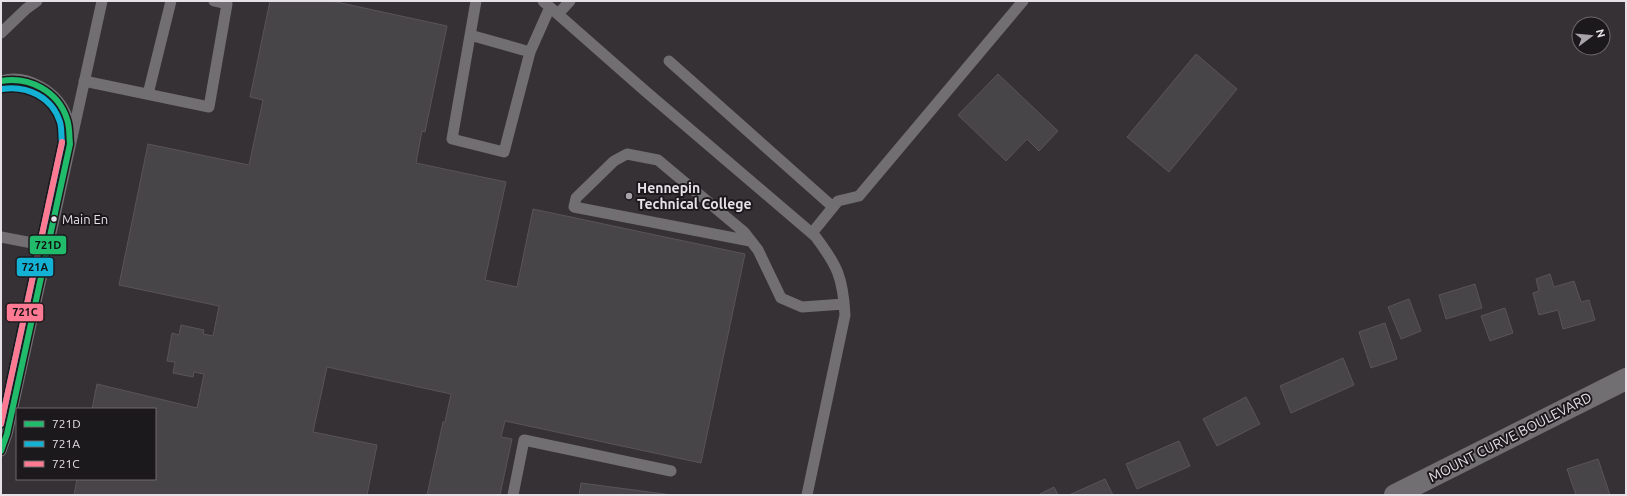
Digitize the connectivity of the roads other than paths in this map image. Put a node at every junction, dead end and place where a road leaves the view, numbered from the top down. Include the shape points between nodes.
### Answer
1 (37, 1) edge
2 (102, 1) edge
3 (171, 1) edge
4 (214, 1) edge
5 (476, 1) edge
6 (570, 1) edge
7 (1023, 1) edge
8 (550, 7) edge
9 (1, 33) edge
10 (470, 35) junction
11 (530, 52) junction
12 (669, 61) dead end
13 (1, 81) edge
14 (84, 81) junction
15 (148, 94) junction
16 (70, 144) junction
17 (833, 207) junction
18 (812, 234) junction
19 (1, 237) edge
20 (750, 241) junction
21 (48, 246) junction
22 (844, 304) junction
23 (1626, 379) edge
24 (6, 411) edge
25 (1, 451) edge
26 (671, 471) dead end
27 (512, 495) edge
28 (807, 495) edge
29 (1394, 495) edge

1 - 9 lane
2 - 14 lane
3 - 15 lane
4 - 15 lane via 227,4 208,107
5 - 10 lane
6 - 8 lane
7 - 17 lane via 859,196 838,201
8 - 11 lane
8 - 18 lane
10 - 11 lane
10 - 11 lane via 452,139 504,152
12 - 17 lane
13 - 16 lane via 14,78 33,83 49,92 60,104 67,118
14 - 15 lane
14 - 16 lane
16 - 21 lane
17 - 18 lane
18 - 22 lane via 833,260 840,275
19 - 21 lane
20 - 20 lane via 744,232 658,160 627,154 614,161 576,198 574,207
20 - 22 lane via 758,250 780,298 802,307
21 - 24 lane
22 - 28 lane via 841,336
23 - 29 street, MOUNT CURVE BOULEVARD
24 - 25 lane
26 - 27 lane via 524,440

